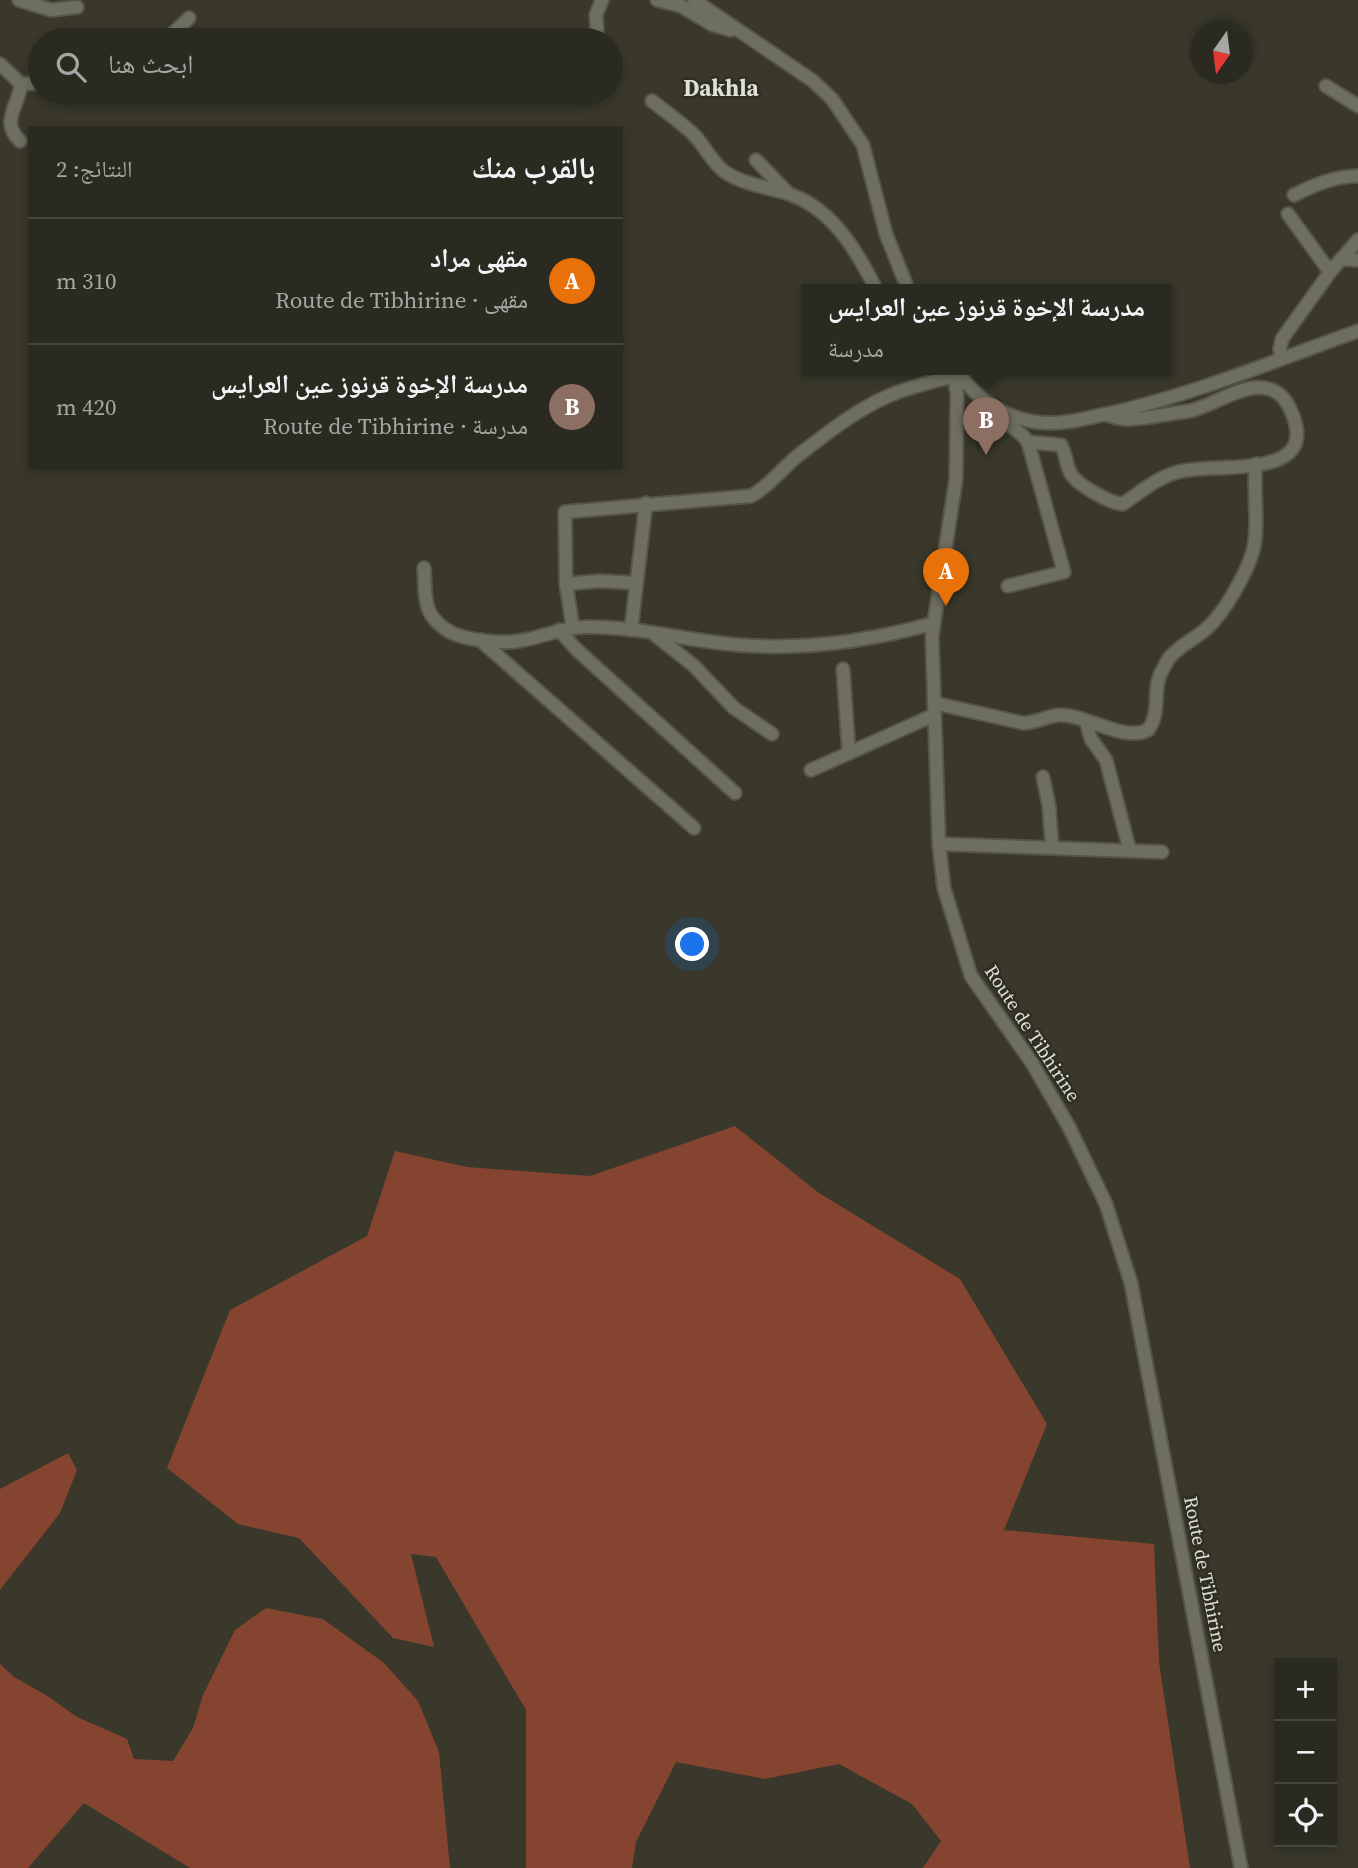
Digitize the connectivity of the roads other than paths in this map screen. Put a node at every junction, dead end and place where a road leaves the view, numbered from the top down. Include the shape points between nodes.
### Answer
1 (19, 0) edge
2 (601, 0) edge
3 (657, 0) edge
4 (694, 0) edge
5 (77, 7) dead end
6 (188, 18) dead end
7 (178, 28) edge
8 (597, 28) edge
9 (741, 33) junction
10 (0, 64) edge
11 (21, 84) junction
12 (28, 84) edge
13 (1326, 86) dead end
14 (652, 101) dead end
15 (1358, 106) edge
16 (20, 141) dead end
17 (755, 160) dead end
18 (1358, 176) edge
19 (790, 194) junction
20 (1294, 195) dead end
21 (1289, 214) dead end
22 (1358, 240) edge
23 (1340, 258) junction
24 (1358, 260) edge
25 (1330, 272) junction
26 (873, 284) edge
27 (906, 284) edge
28 (1358, 331) edge
29 (1281, 357) junction
30 (943, 375) edge
31 (954, 375) edge
32 (957, 375) edge
33 (998, 409) junction
34 (1105, 414) junction
35 (1028, 442) junction
36 (1256, 464) junction
37 (646, 503) junction
38 (424, 568) dead end
39 (636, 583) junction
40 (566, 584) junction
41 (1008, 586) dead end
42 (934, 623) junction
43 (573, 628) junction
44 (559, 629) junction
45 (631, 630) junction
46 (653, 633) junction
47 (480, 640) junction
48 (843, 669) dead end
49 (934, 709) junction
50 (1086, 721) junction
51 (772, 734) dead end
52 (849, 752) junction
53 (811, 770) dead end
54 (1043, 777) dead end
55 (735, 793) dead end
56 (694, 828) dead end
57 (939, 844) junction
58 (1052, 847) junction
59 (1129, 851) junction
60 (1162, 852) dead end
61 (1241, 1868) edge

1 - 5 street via 51,10
2 - 8 street
3 - 9 street
4 - 9 street
6 - 7 street
9 - 27 street via 813,81 848,122 863,145 886,234
10 - 11 street
11 - 12 street
11 - 16 street via 9,122
13 - 15 street
14 - 19 street via 680,121 724,171
17 - 19 street
18 - 20 street via 1331,180
19 - 26 street via 817,209 851,242
21 - 25 street
22 - 23 street
23 - 24 street
23 - 25 street
25 - 29 street via 1282,339
28 - 29 street
29 - 34 street via 1214,385
30 - 37 street via 866,408 800,454 751,496
31 - 42 street, Route de Tibhirine via 956,479
32 - 33 street via 979,398
33 - 34 street via 1046,424
33 - 35 street via 1001,418
34 - 36 street via 1128,419 1190,410 1242,390 1270,388 1282,396 1298,438 1287,456
35 - 36 street via 1061,446 1078,481 1123,504 1179,471
35 - 41 street via 1064,572
36 - 50 street via 1253,551 1213,622 1172,655 1161,673 1152,726 1141,734
37 - 39 street
37 - 40 street via 565,512
38 - 47 street via 427,611 452,633
39 - 40 street
39 - 45 street
40 - 43 street
42 - 46 street via 894,635 788,647
42 - 49 street, Route de Tibhirine
43 - 44 street
43 - 45 street
44 - 47 street via 517,641
44 - 55 street
45 - 46 street
46 - 51 street via 734,708
47 - 56 street
48 - 52 street
49 - 50 street via 1023,723 1063,715
49 - 52 street
49 - 57 street, Route de Tibhirine
50 - 59 street via 1105,760
52 - 53 street
54 - 58 street
57 - 58 street
57 - 61 street, Route de Tibhirine via 944,888 971,976 1069,1126 1105,1204 1131,1283
58 - 59 street
59 - 60 street

